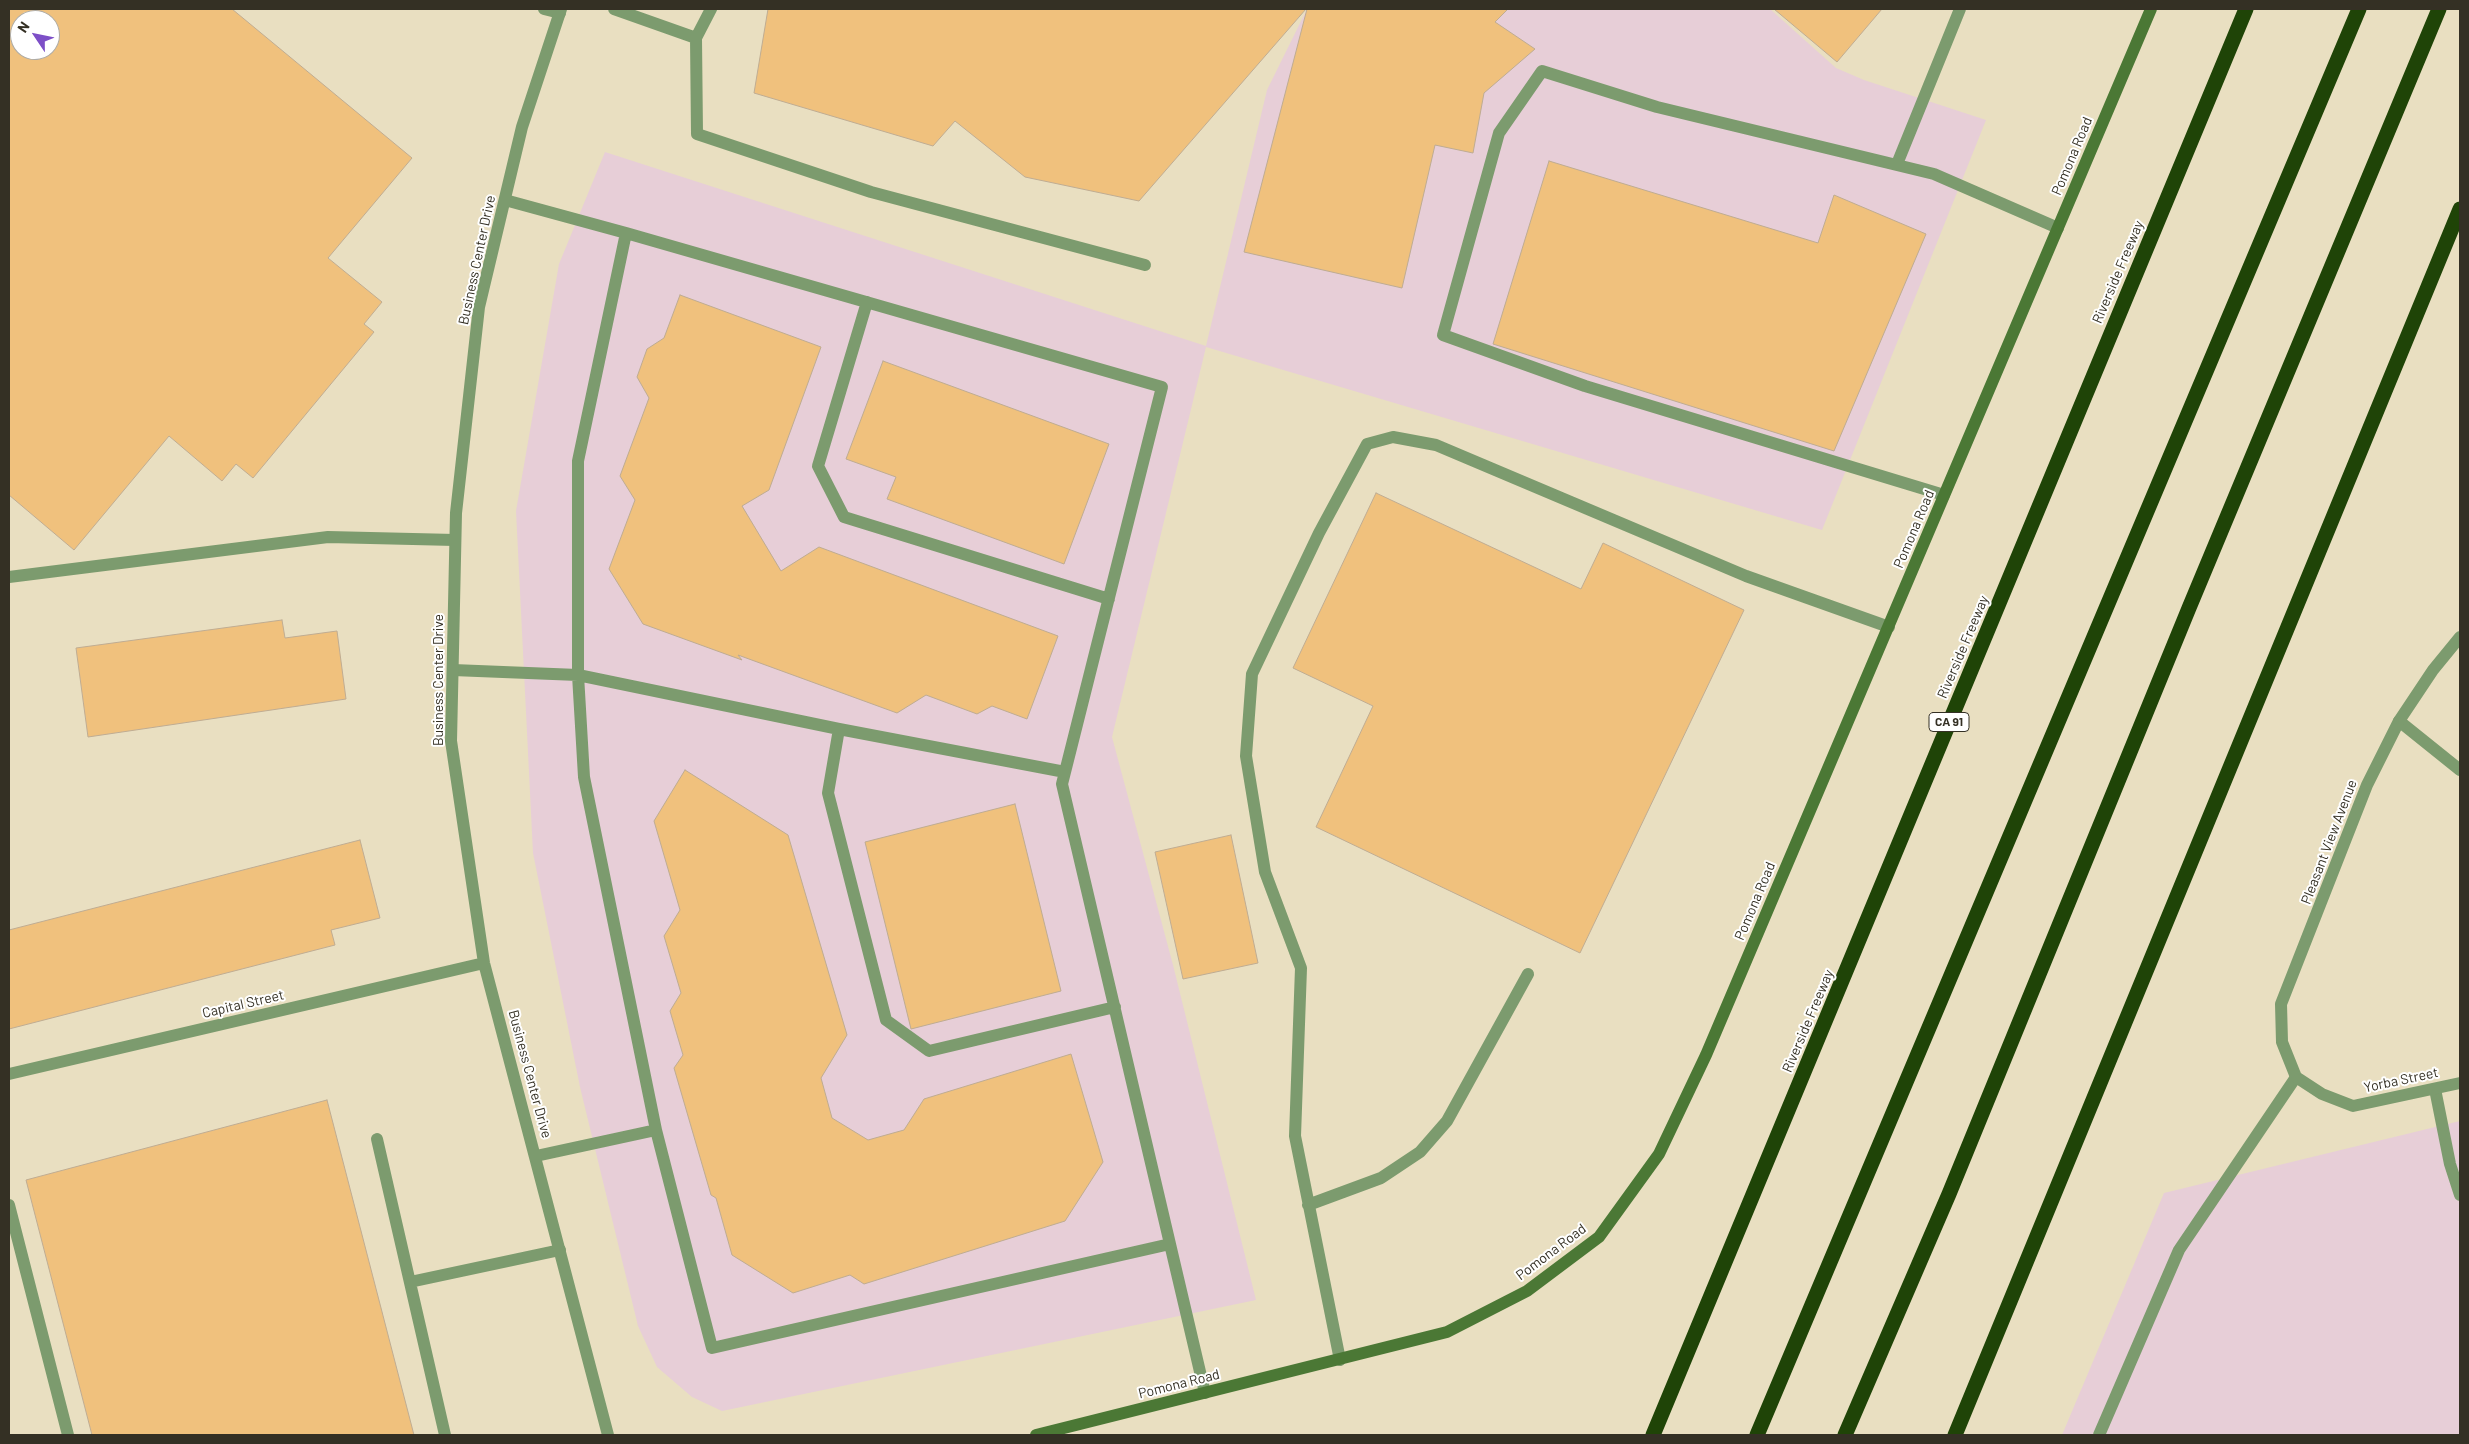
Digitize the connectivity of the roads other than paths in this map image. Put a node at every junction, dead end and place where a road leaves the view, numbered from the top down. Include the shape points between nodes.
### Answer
1 (544, 9) edge
2 (614, 9) edge
3 (711, 9) edge
4 (1960, 9) edge
5 (2151, 9) edge
6 (2246, 9) edge
7 (2359, 9) edge
8 (2439, 9) edge
9 (561, 11) edge
10 (696, 38) junction
11 (1897, 164) junction
12 (505, 200) junction
13 (2460, 209) edge
14 (2058, 228) junction
15 (626, 233) junction
16 (1145, 266) dead end
17 (867, 302) junction
18 (1944, 495) junction
19 (455, 540) junction
20 (9, 577) edge
21 (1109, 599) junction
22 (1888, 627) junction
23 (2460, 637) edge
24 (453, 670) junction
25 (578, 675) junction
26 (2399, 721) junction
27 (839, 730) junction
28 (2460, 770) edge
29 (1065, 772) junction
30 (484, 963) junction
31 (1528, 974) dead end
32 (1115, 1007) junction
33 (9, 1074) edge
34 (2296, 1077) junction
35 (2460, 1083) edge
36 (2435, 1089) junction
37 (656, 1130) junction
38 (376, 1139) dead end
39 (536, 1156) junction
40 (2460, 1196) edge
41 (9, 1205) edge
42 (1308, 1205) junction
43 (1170, 1244) junction
44 (560, 1250) junction
45 (410, 1282) junction
46 (1340, 1360) junction
47 (1205, 1393) junction
48 (68, 1435) edge
49 (445, 1435) edge
50 (608, 1435) edge
51 (1036, 1435) edge
52 (1653, 1435) edge
53 (1757, 1435) edge
54 (1845, 1435) edge
55 (1955, 1435) edge
56 (2099, 1435) edge

1 - 9 street
2 - 10 street
3 - 10 street
4 - 11 street
5 - 14 main road, Pomona Road
6 - 52 highway, Riverside Freeway / CA 91
7 - 53 highway
8 - 54 highway via 1949,1194
9 - 12 street, Business Center Drive via 522,127
10 - 16 street via 698,134 871,192
11 - 14 street via 1934,174
11 - 18 street via 1657,107 1542,71 1499,133 1444,335 1585,386
12 - 15 street
12 - 19 street, Business Center Drive via 479,307
13 - 55 highway
14 - 18 main road, Pomona Road
15 - 17 street
15 - 25 street via 578,461
17 - 21 street via 818,466 844,517
17 - 21 street via 1162,387
18 - 22 main road, Pomona Road
19 - 20 street via 328,538
19 - 24 street, Business Center Drive
21 - 29 street
22 - 42 street via 1746,576 1436,444 1393,437 1367,444 1319,533 1252,674 1246,756 1263,863 1301,968 1295,1136
22 - 46 main road, Pomona Road via 1706,1055 1659,1154 1598,1237 1527,1291 1447,1332
23 - 26 street, Pleasant View Avenue
24 - 25 street
24 - 30 street, Business Center Drive via 451,741
25 - 27 street
25 - 37 street via 584,777
26 - 28 street
26 - 34 street, Pleasant View Avenue via 2367,785 2281,1004 2282,1042
27 - 29 street
27 - 32 street via 828,792 886,1020 929,1051
29 - 32 street via 1062,784
30 - 33 street, Capital Street
30 - 39 street, Business Center Drive
31 - 42 street via 1447,1121 1420,1152 1381,1178
32 - 43 street
34 - 36 street, Yorba Street via 2322,1094 2353,1106
34 - 56 street via 2178,1250
35 - 36 street, Yorba Street
36 - 40 street
37 - 39 street
37 - 43 street via 712,1348
38 - 45 street
39 - 44 street, Business Center Drive
41 - 48 street
42 - 46 street
43 - 47 street
44 - 45 street
44 - 50 street, Business Center Drive
45 - 49 street
46 - 47 main road, Pomona Road
47 - 51 main road, Pomona Road

